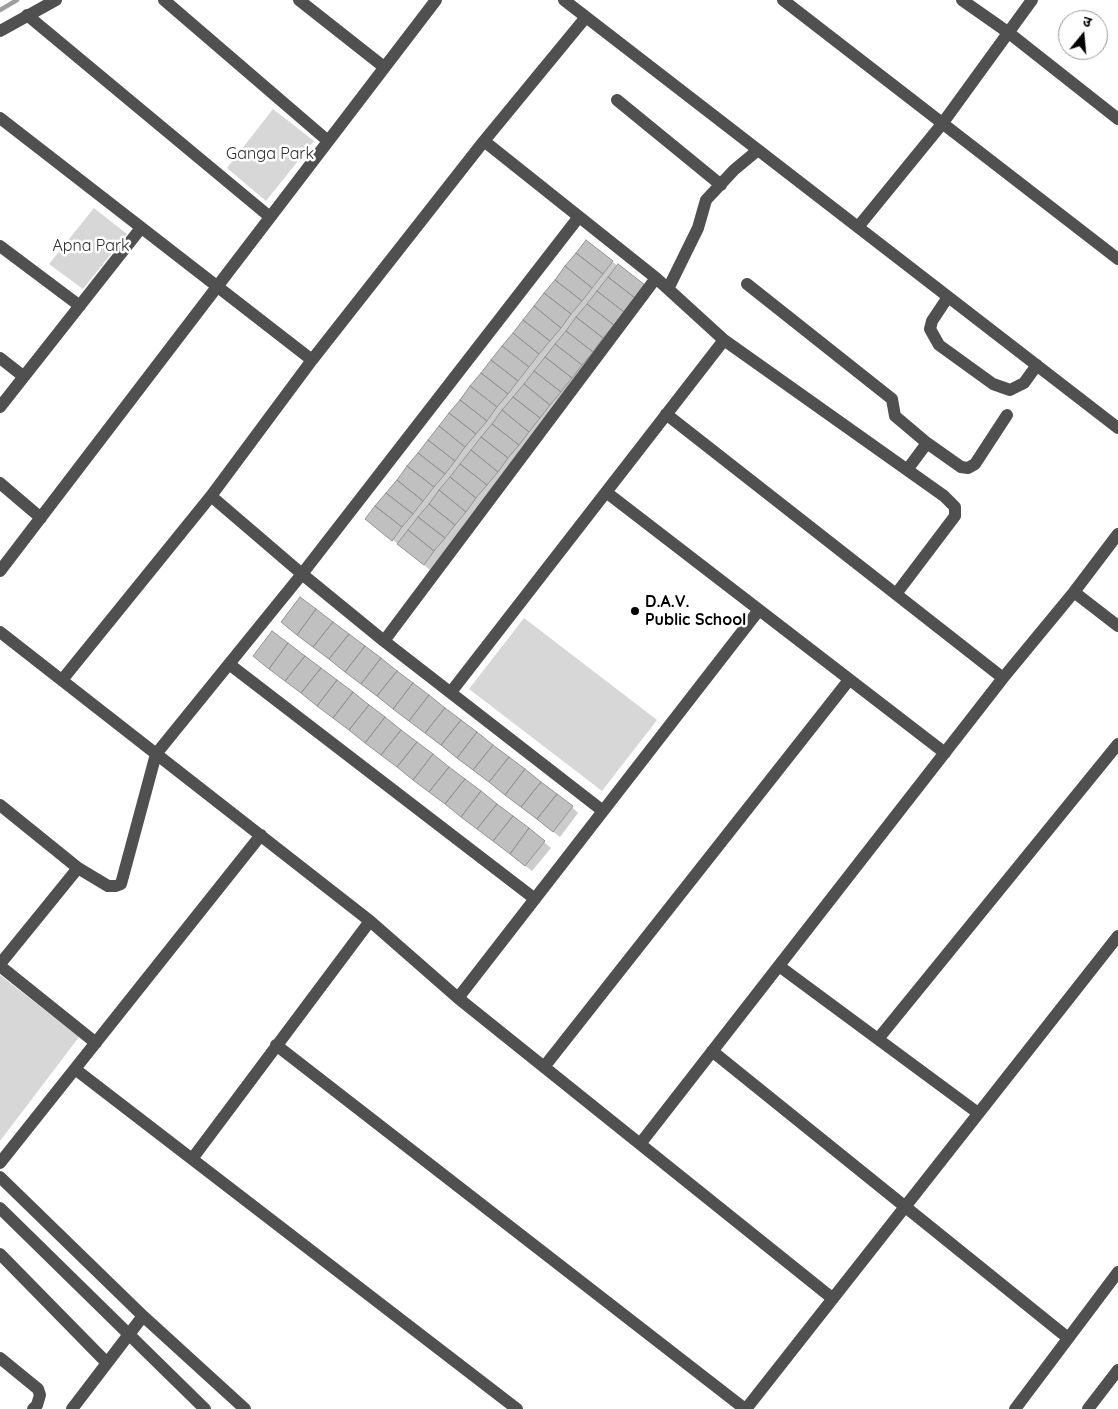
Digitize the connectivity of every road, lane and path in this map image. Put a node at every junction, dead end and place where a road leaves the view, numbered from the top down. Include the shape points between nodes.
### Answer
1 (56, 0) edge
2 (164, 0) edge
3 (299, 0) edge
4 (564, 0) edge
5 (783, 0) edge
6 (962, 0) edge
7 (1032, 0) edge
8 (430, 2) edge
9 (27, 15) junction
10 (586, 17) junction
11 (0, 31) edge
12 (1009, 33) junction
13 (384, 67) junction
14 (617, 100) dead end
15 (0, 118) edge
16 (1118, 120) edge
17 (942, 124) junction
18 (328, 141) junction
19 (484, 141) junction
20 (758, 150) junction
21 (721, 185) junction
22 (270, 217) junction
23 (578, 218) junction
24 (858, 227) junction
25 (141, 228) junction
26 (0, 246) edge
27 (1118, 259) edge
28 (656, 278) junction
29 (747, 284) dead end
30 (219, 286) junction
31 (668, 289) junction
32 (948, 297) junction
33 (80, 306) junction
34 (724, 340) junction
35 (0, 358) edge
36 (312, 360) junction
37 (1037, 365) junction
38 (23, 376) junction
39 (0, 407) edge
40 (666, 414) junction
41 (1008, 416) dead end
42 (1118, 428) edge
43 (927, 443) junction
44 (907, 470) junction
45 (0, 483) edge
46 (606, 492) junction
47 (212, 496) junction
48 (41, 518) junction
49 (1118, 534) edge
50 (0, 571) edge
51 (302, 574) junction
52 (1074, 592) junction
53 (896, 594) junction
54 (759, 610) junction
55 (1118, 626) edge
56 (0, 632) edge
57 (384, 641) junction
58 (229, 664) junction
59 (1003, 678) junction
60 (62, 680) junction
61 (849, 680) junction
62 (451, 692) junction
63 (1118, 744) edge
64 (944, 753) junction
65 (156, 754) junction
66 (0, 805) edge
67 (603, 811) junction
68 (261, 834) junction
69 (78, 868) junction
70 (535, 899) junction
71 (370, 921) junction
72 (1118, 936) edge
73 (0, 965) edge
74 (779, 966) junction
75 (458, 998) junction
76 (878, 1039) junction
77 (96, 1042) junction
78 (276, 1045) junction
79 (712, 1051) junction
80 (544, 1067) junction
81 (75, 1069) junction
82 (978, 1113) junction
83 (640, 1144) junction
84 (192, 1158) junction
85 (0, 1163) edge
86 (0, 1177) edge
87 (905, 1206) junction
88 (0, 1208) edge
89 (0, 1254) edge
90 (1118, 1272) edge
91 (832, 1298) junction
92 (143, 1316) junction
93 (129, 1335) junction
94 (1068, 1338) junction
95 (0, 1358) edge
96 (107, 1363) junction
97 (1118, 1370) edge
98 (33, 1409) edge
99 (72, 1409) edge
100 (205, 1409) edge
101 (245, 1409) edge
102 (517, 1409) edge
103 (746, 1409) edge
104 (1015, 1409) edge
105 (1088, 1409) edge

1 - 9 street
2 - 18 street
3 - 13 street
4 - 10 street
5 - 17 street
6 - 12 street
7 - 12 street
8 - 13 street
9 - 11 street
9 - 22 street
10 - 19 street
10 - 20 street
12 - 16 street
12 - 17 street
13 - 18 street
14 - 21 street
15 - 25 street
17 - 24 street
17 - 27 street
18 - 22 street
19 - 23 street
19 - 36 street
20 - 21 street
20 - 24 street
21 - 31 street via 706,200 698,228
22 - 30 street
23 - 28 street
23 - 51 street
24 - 32 street
25 - 30 street
25 - 33 street
26 - 33 street
28 - 31 street
28 - 57 street
29 - 43 street via 892,399 895,416
30 - 36 street
30 - 48 street
31 - 34 street
32 - 37 street
32 - 37 street via 930,328 939,345 993,384 1010,390 1024,383
33 - 38 street
34 - 40 street
34 - 44 street
35 - 38 street
36 - 47 street
37 - 42 street
38 - 39 street
40 - 46 street
40 - 53 street
41 - 43 street via 975,464 968,468 961,467
43 - 44 street
44 - 53 street via 944,496 956,513
45 - 48 street
46 - 54 street
46 - 62 street
47 - 51 street
47 - 60 street
48 - 50 street
49 - 52 street
51 - 57 street
51 - 58 street
52 - 55 street
52 - 59 street
53 - 59 street
54 - 61 street
54 - 67 street
56 - 60 street
57 - 62 street
58 - 65 street
58 - 70 street
59 - 64 street
60 - 65 street
61 - 64 street
61 - 80 street
62 - 67 street
63 - 76 street
64 - 74 street
65 - 68 street
65 - 69 street via 121,884 108,886
66 - 69 street
67 - 70 street
68 - 71 street
68 - 77 street
69 - 73 street
70 - 75 street
71 - 75 street
71 - 78 street
72 - 82 street
73 - 77 street
74 - 76 street
74 - 79 street
75 - 80 street
76 - 82 street
77 - 81 street
78 - 84 street
78 - 103 street
79 - 83 street
79 - 87 street
80 - 83 street
81 - 84 street
81 - 85 street
82 - 87 street
83 - 91 street
84 - 102 street
86 - 92 street
87 - 91 street
87 - 94 street
88 - 93 street
89 - 96 street
90 - 94 street
91 - 103 street
92 - 93 street
92 - 101 street
93 - 96 street
93 - 100 street
94 - 104 street
95 - 98 street via 38,1389 40,1396
96 - 99 street
97 - 105 street

